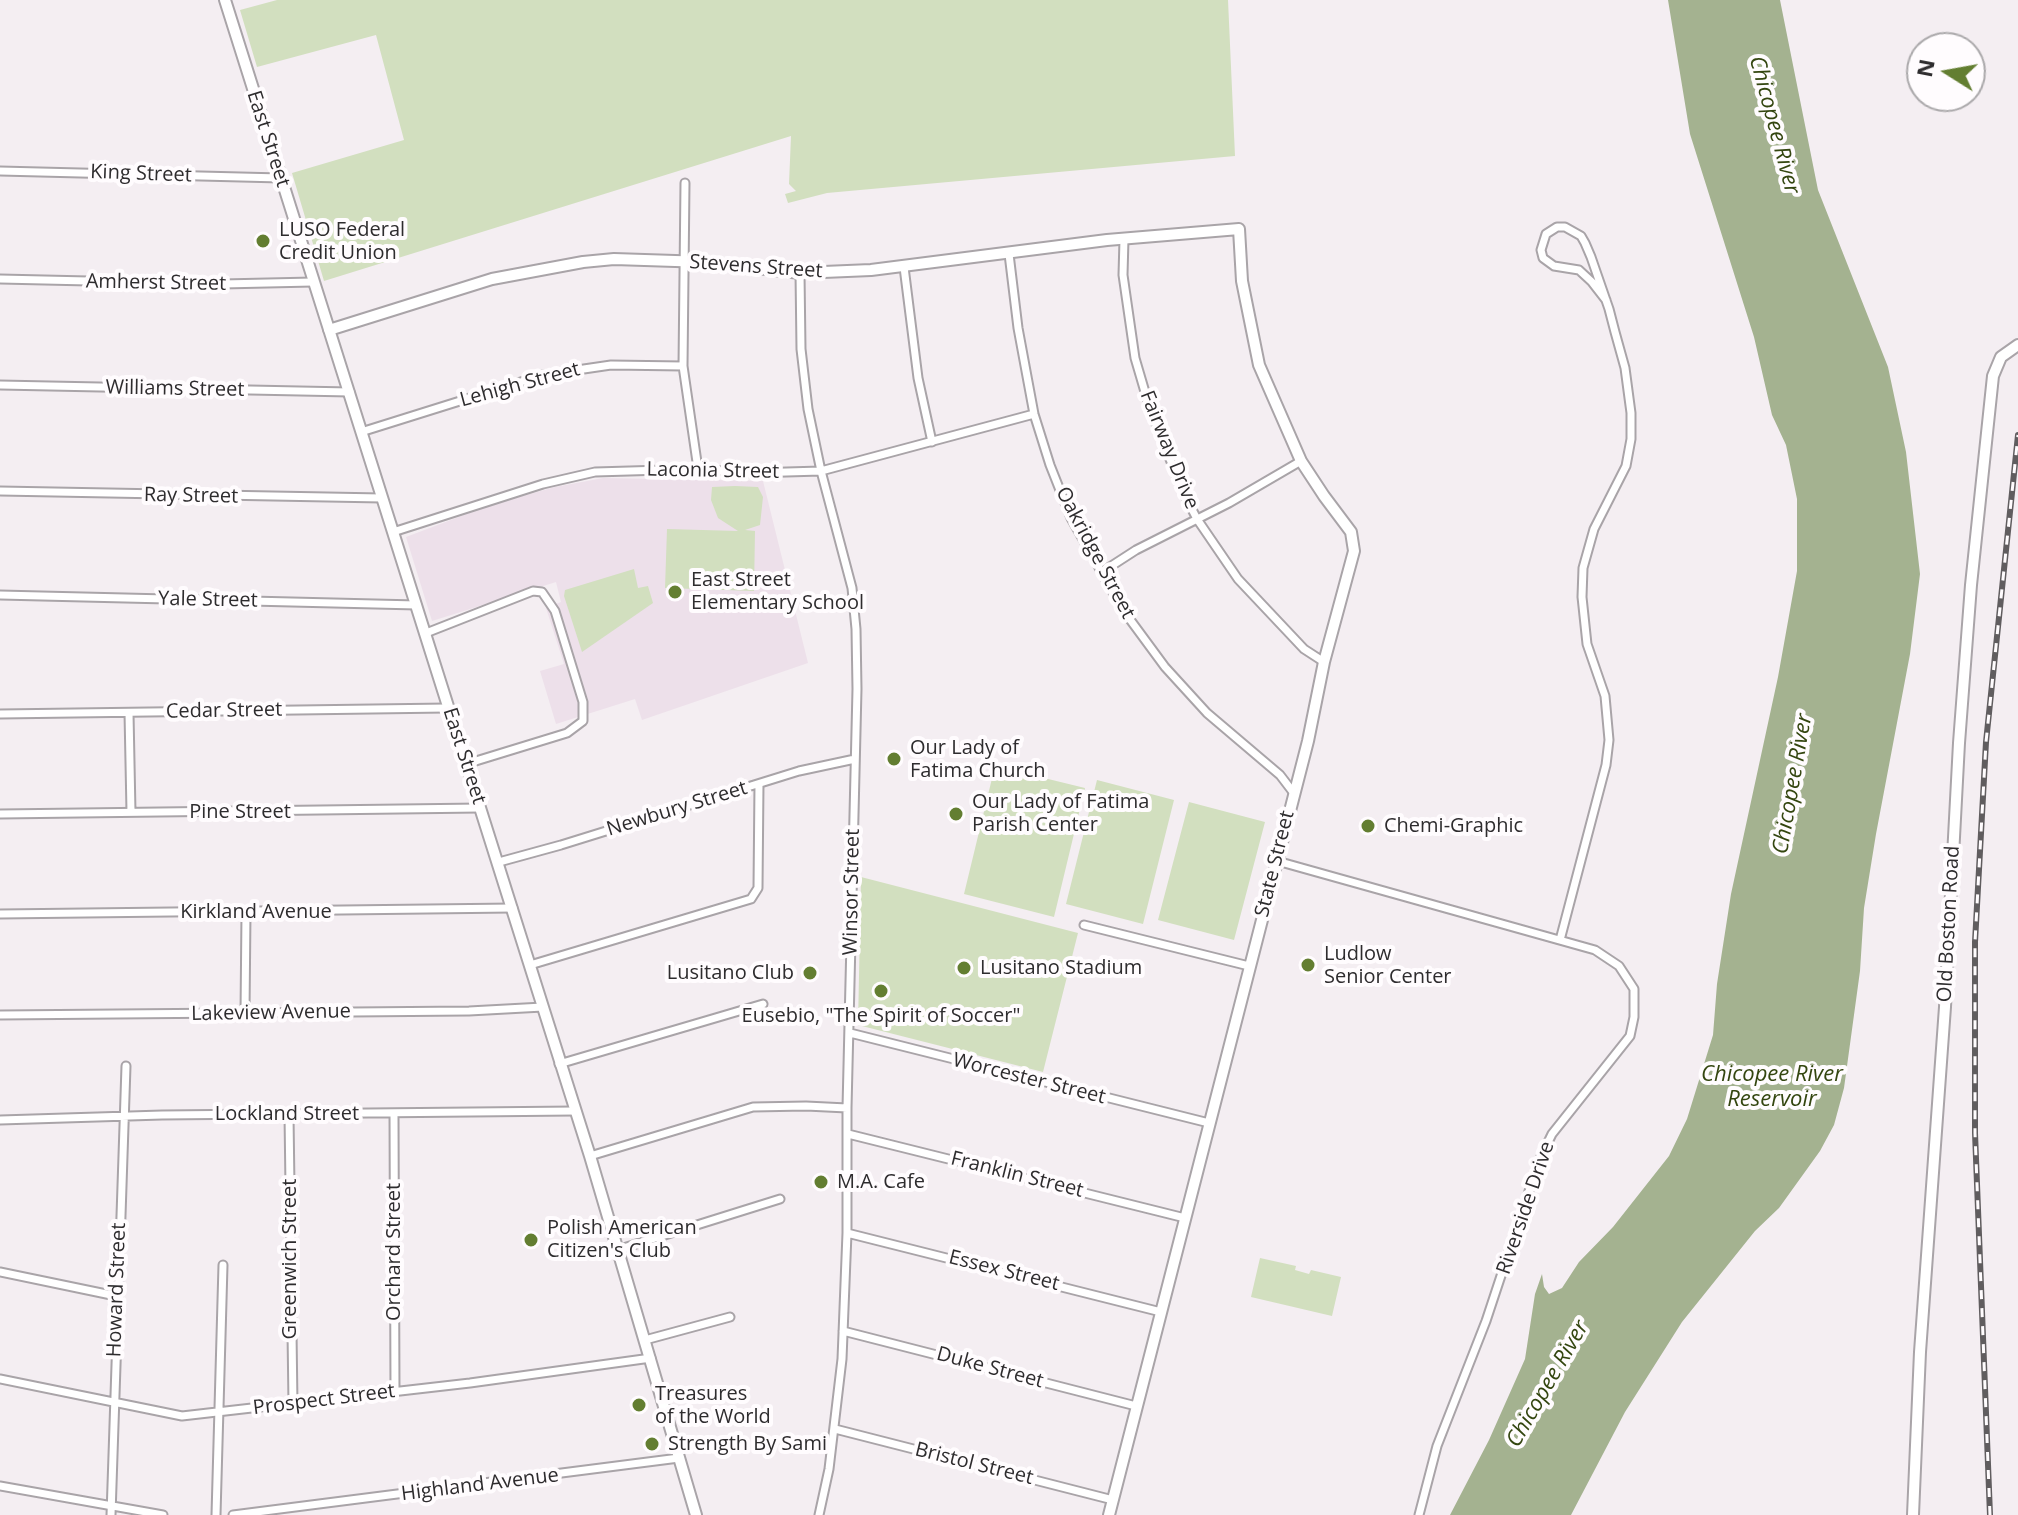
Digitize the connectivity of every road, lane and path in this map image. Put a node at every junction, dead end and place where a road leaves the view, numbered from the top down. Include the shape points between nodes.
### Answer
1 (225, 0) edge
2 (0, 171) edge
3 (281, 178) junction
4 (685, 183) dead end
5 (1239, 229) joint
6 (1124, 239) junction
7 (1009, 254) junction
8 (682, 262) junction
9 (904, 267) junction
10 (800, 273) junction
11 (0, 279) edge
12 (313, 282) junction
13 (1606, 300) junction
14 (329, 330) junction
15 (2018, 345) edge
16 (683, 366) junction
17 (0, 385) edge
18 (350, 392) junction
19 (1034, 414) junction
20 (361, 432) junction
21 (932, 442) junction
22 (1301, 461) junction
23 (698, 469) junction
24 (821, 471) junction
25 (0, 491) edge
26 (382, 498) junction
27 (1197, 519) junction
28 (393, 532) junction
29 (1102, 572) junction
30 (0, 595) edge
31 (417, 605) junction
32 (426, 633) junction
33 (1324, 662) junction
34 (447, 708) junction
35 (129, 713) junction
36 (0, 714) edge
37 (855, 759) junction
38 (466, 764) junction
39 (759, 784) junction
40 (1293, 792) junction
41 (480, 808) junction
42 (131, 812) junction
43 (0, 814) edge
44 (1277, 861) junction
45 (499, 862) junction
46 (513, 908) junction
47 (246, 913) junction
48 (0, 914) edge
49 (1084, 925) dead end
50 (1560, 940) junction
51 (530, 965) junction
52 (1249, 966) junction
53 (763, 1004) dead end
54 (543, 1007) junction
55 (245, 1013) junction
56 (0, 1015) edge
57 (850, 1033) junction
58 (559, 1064) junction
59 (126, 1066) dead end
60 (847, 1108) junction
61 (575, 1111) junction
62 (394, 1113) junction
63 (289, 1115) junction
64 (124, 1116) junction
65 (0, 1120) edge
66 (1209, 1123) junction
67 (848, 1134) junction
68 (590, 1156) junction
69 (780, 1199) dead end
70 (1185, 1218) junction
71 (847, 1233) junction
72 (617, 1250) junction
73 (223, 1265) dead end
74 (0, 1272) edge
75 (116, 1296) junction
76 (1161, 1312) junction
77 (730, 1317) dead end
78 (843, 1331) junction
79 (645, 1340) junction
80 (651, 1358) junction
81 (0, 1379) edge
82 (395, 1392) junction
83 (113, 1403) junction
84 (293, 1404) junction
85 (1136, 1406) junction
86 (219, 1413) junction
87 (835, 1429) junction
88 (679, 1458) junction
89 (0, 1486) edge
90 (1113, 1500) junction
91 (111, 1511) edge
92 (163, 1515) edge
93 (216, 1515) edge
94 (233, 1515) edge
95 (696, 1515) edge
96 (819, 1515) edge
97 (1109, 1515) edge
98 (1419, 1515) edge
99 (1913, 1515) edge

1 - 3 street, East Street
2 - 3 street, King Street
3 - 12 street, East Street
4 - 8 street
5 - 6 street, Stevens Street
5 - 22 street, State Street via 1253,341 1267,387
6 - 7 street, Stevens Street
6 - 27 street, Fairway Drive via 1123,275 1135,358 1171,464
7 - 9 street, Stevens Street
7 - 19 street, Oakridge Street
8 - 10 street, Stevens Street
8 - 14 street, Stevens Street via 614,259 542,268
8 - 16 street
9 - 10 street, Stevens Street
9 - 21 street
10 - 24 street, Winsor Street via 801,349
11 - 12 street, Amherst Street
12 - 14 street, East Street
13 - 13 street via 1581,236 1565,227 1546,234 1543,258 1554,266 1579,270
13 - 50 street via 1630,394 1631,439 1626,466 1594,529 1583,568 1587,644 1605,696 1609,740
14 - 18 street, East Street
15 - 99 street, Old Boston Road via 2001,357 1993,376 1970,601
16 - 20 street, Lehigh Street via 568,370
16 - 23 street
17 - 18 street, Williams Street
18 - 20 street, East Street
19 - 21 street, Laconia Street
19 - 29 street, Oakridge Street via 1065,504
20 - 26 street, East Street
21 - 24 street, Laconia Street
22 - 27 street
22 - 33 street, State Street via 1354,541
23 - 24 street, Laconia Street
23 - 28 street, Laconia Street via 595,472
24 - 37 street, Winsor Street via 854,609
25 - 26 street, Ray Street
26 - 28 street, East Street
27 - 29 street
27 - 33 street, Fairway Drive via 1252,596
28 - 31 street, East Street
29 - 40 street, Oakridge Street via 1165,667
30 - 31 street, Yale Street
31 - 32 street, East Street
32 - 34 street, East Street
32 - 38 street via 542,592 555,611 583,702 583,721 567,733
33 - 40 street, State Street
34 - 35 street, Cedar Street
34 - 38 street, East Street
35 - 36 street, Cedar Street
35 - 42 street
37 - 39 street, Newbury Street
37 - 57 street, Winsor Street
38 - 41 street, East Street
39 - 45 street, Newbury Street
39 - 51 street via 758,888 751,899
40 - 44 street, State Street
41 - 42 street, Pine Street
41 - 45 street, East Street
42 - 43 street, Pine Street
44 - 50 street, Riverside Drive
44 - 52 street, State Street
45 - 46 street, East Street
46 - 47 street, Kirkland Avenue
46 - 51 street, East Street
47 - 48 street, Kirkland Avenue
47 - 55 street
49 - 52 street
50 - 98 street, Riverside Drive via 1595,950 1619,966 1634,989 1630,1036 1552,1134 1539,1161 1486,1321 1437,1446
51 - 54 street, East Street
52 - 66 street, State Street
53 - 58 street
54 - 55 street, Lakeview Avenue
54 - 58 street, East Street
55 - 56 street, Lakeview Avenue
57 - 60 street, Winsor Street
57 - 66 street, Worcester Street
58 - 61 street, East Street
59 - 64 street, Howard Street
60 - 67 street, Winsor Street
60 - 68 street via 753,1107
61 - 62 street, Lockland Street
61 - 68 street, East Street
62 - 63 street, Lockland Street
62 - 82 street, Orchard Street
63 - 64 street, Lockland Street
63 - 84 street, Greenwich Street
64 - 65 street, Lockland Street
64 - 75 street, Howard Street
66 - 70 street, State Street
67 - 70 street, Franklin Street
67 - 71 street, Winsor Street
68 - 72 street, East Street
69 - 72 street
70 - 76 street, State Street
71 - 76 street, Essex Street
71 - 78 street, Winsor Street
72 - 79 street, East Street
73 - 86 street
74 - 75 street
75 - 83 street, Howard Street
76 - 85 street, State Street
77 - 79 street
78 - 85 street, Duke Street
78 - 87 street, Winsor Street
79 - 80 street, East Street
80 - 82 street, Prospect Street
80 - 88 street, East Street
81 - 83 street, Prospect Street
82 - 84 street, Prospect Street
83 - 86 street, Prospect Street via 182,1416
83 - 91 street, Howard Street
84 - 86 street, Prospect Street
85 - 90 street, State Street
86 - 93 street
87 - 90 street, Bristol Street
87 - 96 street, Winsor Street
88 - 94 street, Highland Avenue
88 - 95 street, East Street
89 - 91 street
90 - 97 street, State Street
91 - 92 street

